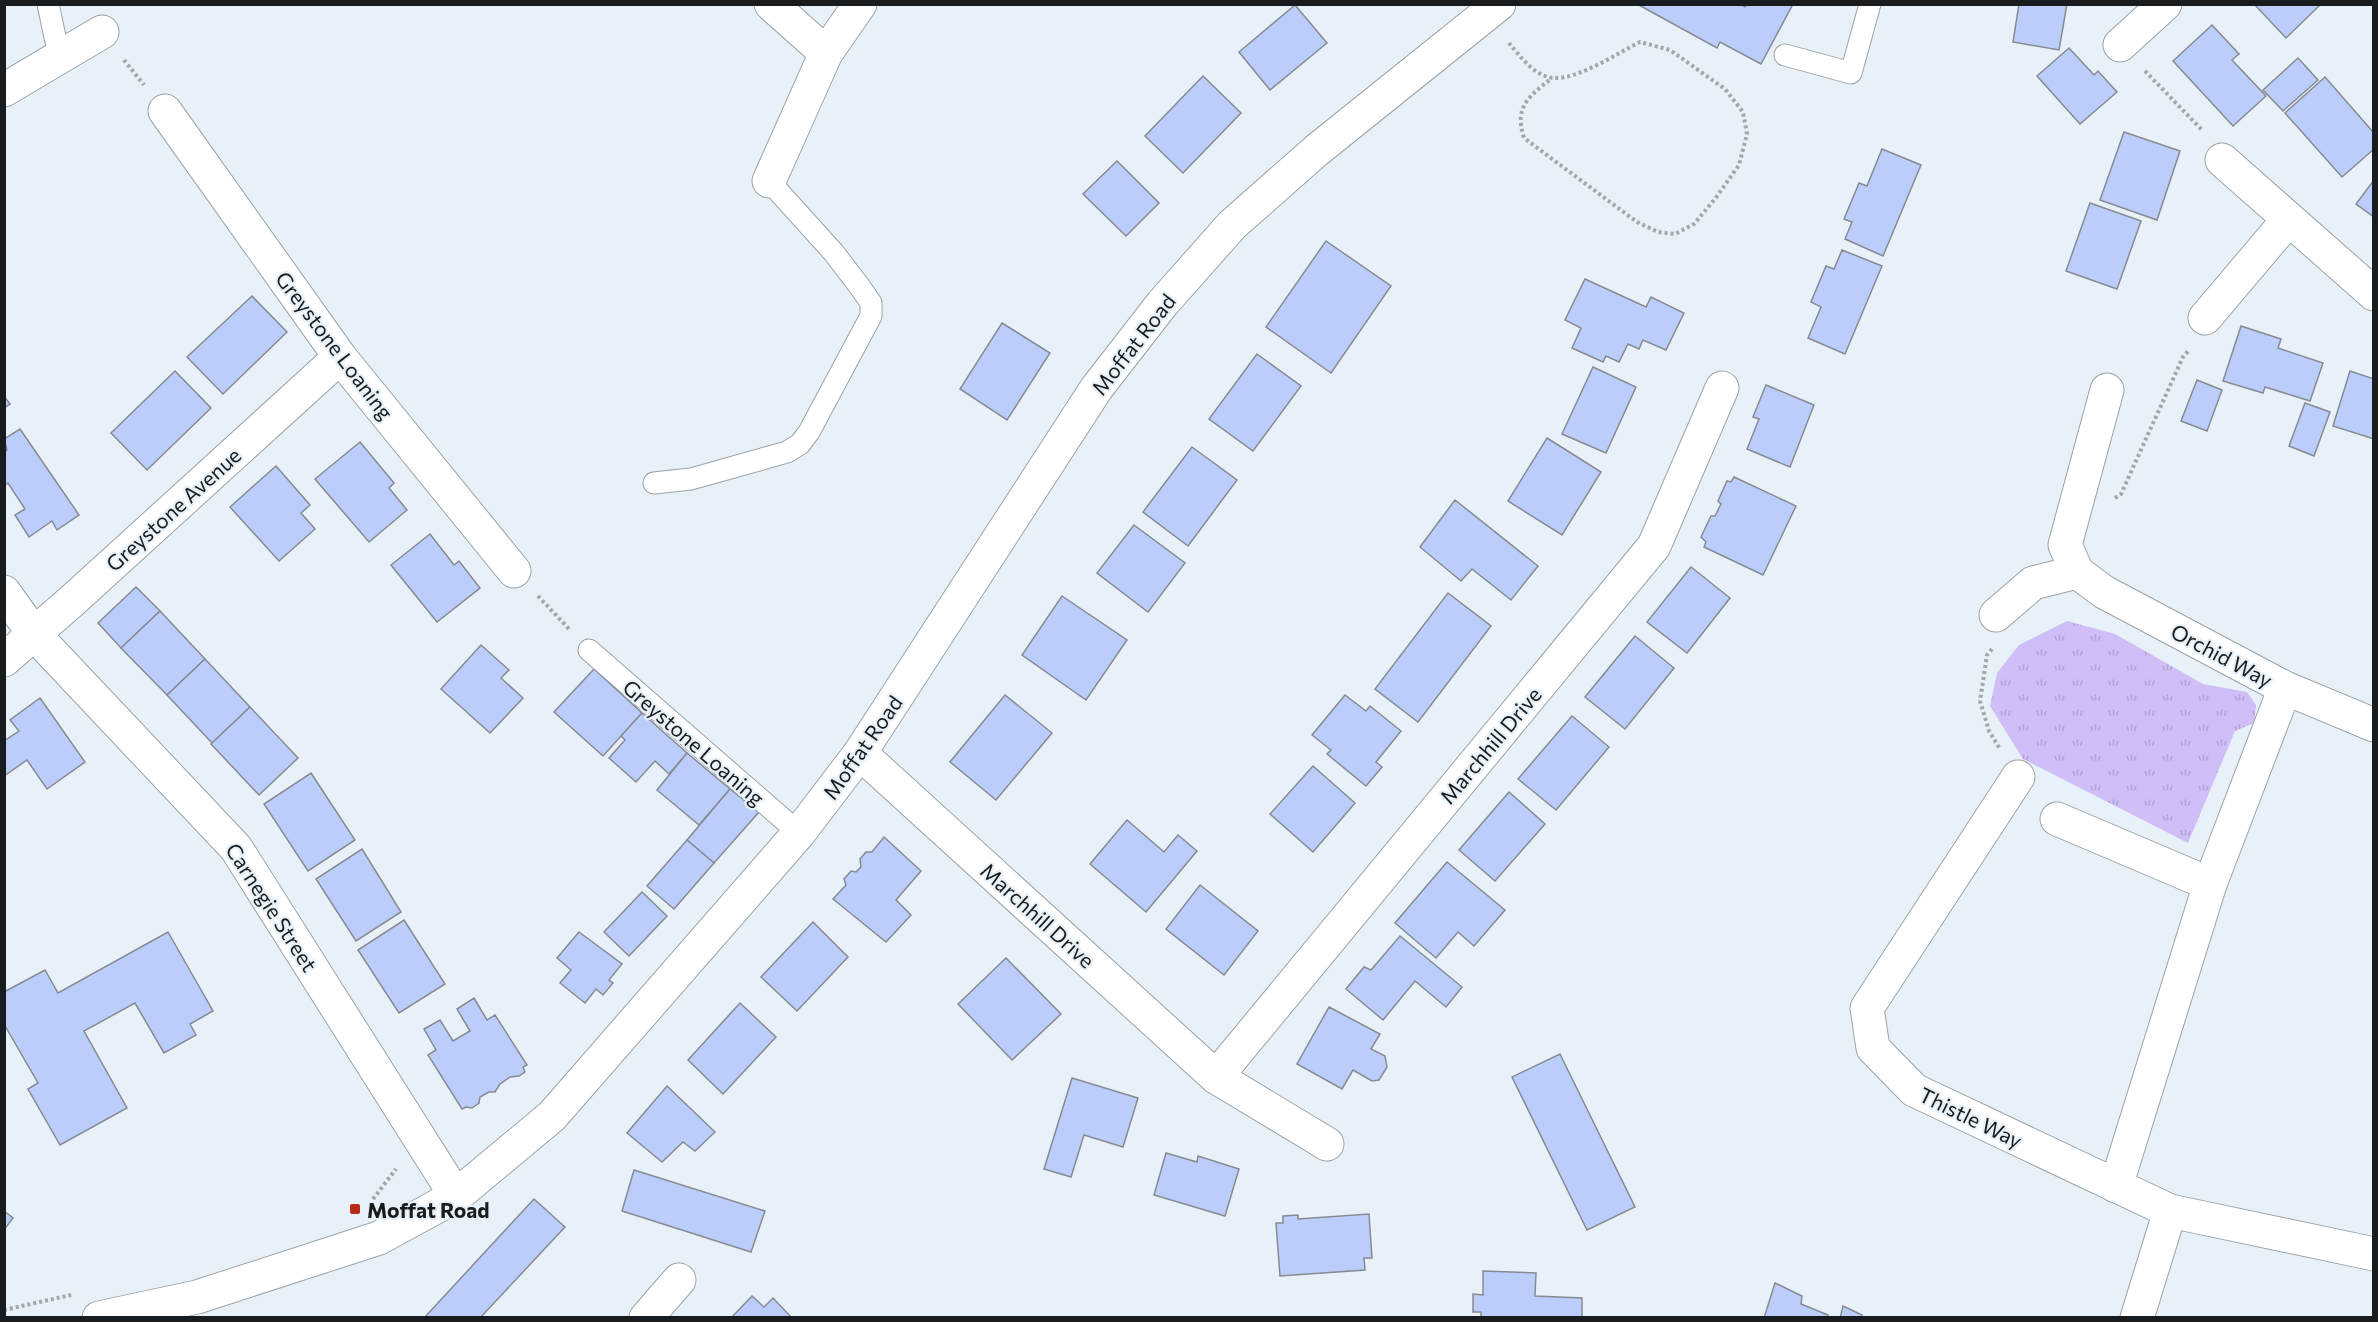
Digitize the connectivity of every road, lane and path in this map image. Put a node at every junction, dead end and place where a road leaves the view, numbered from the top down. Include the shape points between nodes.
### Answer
1 (48, 4) edge
2 (771, 4) edge
3 (860, 4) edge
4 (1870, 4) edge
5 (2165, 4) edge
6 (1492, 10) edge
7 (102, 32) joint
8 (2120, 45) joint
9 (826, 53) junction
10 (59, 56) junction
11 (1785, 56) dead end
12 (1552, 78) junction
13 (4, 90) edge
14 (165, 111) joint
15 (2222, 160) joint
16 (769, 181) joint
17 (2288, 220) junction
18 (2373, 294) edge
19 (2205, 318) joint
20 (340, 357) junction
21 (1722, 388) dead end
22 (2107, 390) dead end
23 (654, 483) dead end
24 (2113, 501) dead end
25 (514, 571) joint
26 (2077, 573) junction
27 (4, 592) edge
28 (1996, 615) joint
29 (34, 634) junction
30 (589, 650) joint
31 (4, 660) edge
32 (2285, 688) junction
33 (2373, 725) edge
34 (860, 753) junction
35 (2018, 777) joint
36 (2057, 819) dead end
37 (799, 833) junction
38 (2210, 884) junction
39 (1216, 1077) junction
40 (1327, 1143) dead end
41 (2116, 1186) junction
42 (456, 1196) junction
43 (2170, 1211) junction
44 (2373, 1254) edge
45 (680, 1280) dead end
46 (106, 1317) edge
47 (646, 1317) edge
48 (2137, 1317) edge

1 - 10 lane
2 - 9 street
3 - 9 street
4 - 11 lane via 1851,74
5 - 8 street
6 - 12 path via 1530,67
6 - 34 street, Moffat Road via 1317,150 1232,225 1162,304 1096,389
7 - 10 street
7 - 14 path
8 - 15 path via 2217,146
9 - 16 street
10 - 13 street
12 - 12 path via 1572,75 1640,42 1670,50 1725,89 1743,112 1748,134 1739,165 1694,224 1675,234 1658,232 1636,222 1524,138 1519,123 1524,102
14 - 20 street, Greystone Loaning
15 - 17 street
16 - 23 lane via 860,287 871,303 871,316 800,444 787,452 692,479
17 - 18 street
17 - 19 street
19 - 24 path via 2199,338 2183,357 2121,494
20 - 25 street, Greystone Loaning
20 - 29 street, Greystone Avenue
21 - 39 street, Marchhill Drive via 1654,546
22 - 26 street via 2066,545
25 - 30 path
26 - 28 street via 2033,584
26 - 32 street, Orchid Way via 2104,592
27 - 29 street, Carnegie Street
28 - 35 path via 2004,633 1987,655 1980,701 1989,731
29 - 31 street, Greystone Avenue
29 - 42 street, Carnegie Street via 236,848
30 - 37 lane, Greystone Loaning
32 - 33 street, Orchid Way
32 - 38 street
34 - 37 street, Moffat Road
34 - 39 street, Marchhill Drive
35 - 41 street, Thistle Way via 1867,1008 1873,1048 1914,1090
36 - 38 street
37 - 42 street, Moffat Road via 552,1116
38 - 41 street
39 - 40 street, Marchhill Drive
41 - 43 street, Thistle Way
42 - 46 street, Moffat Road via 379,1238 196,1297
43 - 44 street, Thistle Way
43 - 48 street
45 - 47 street

